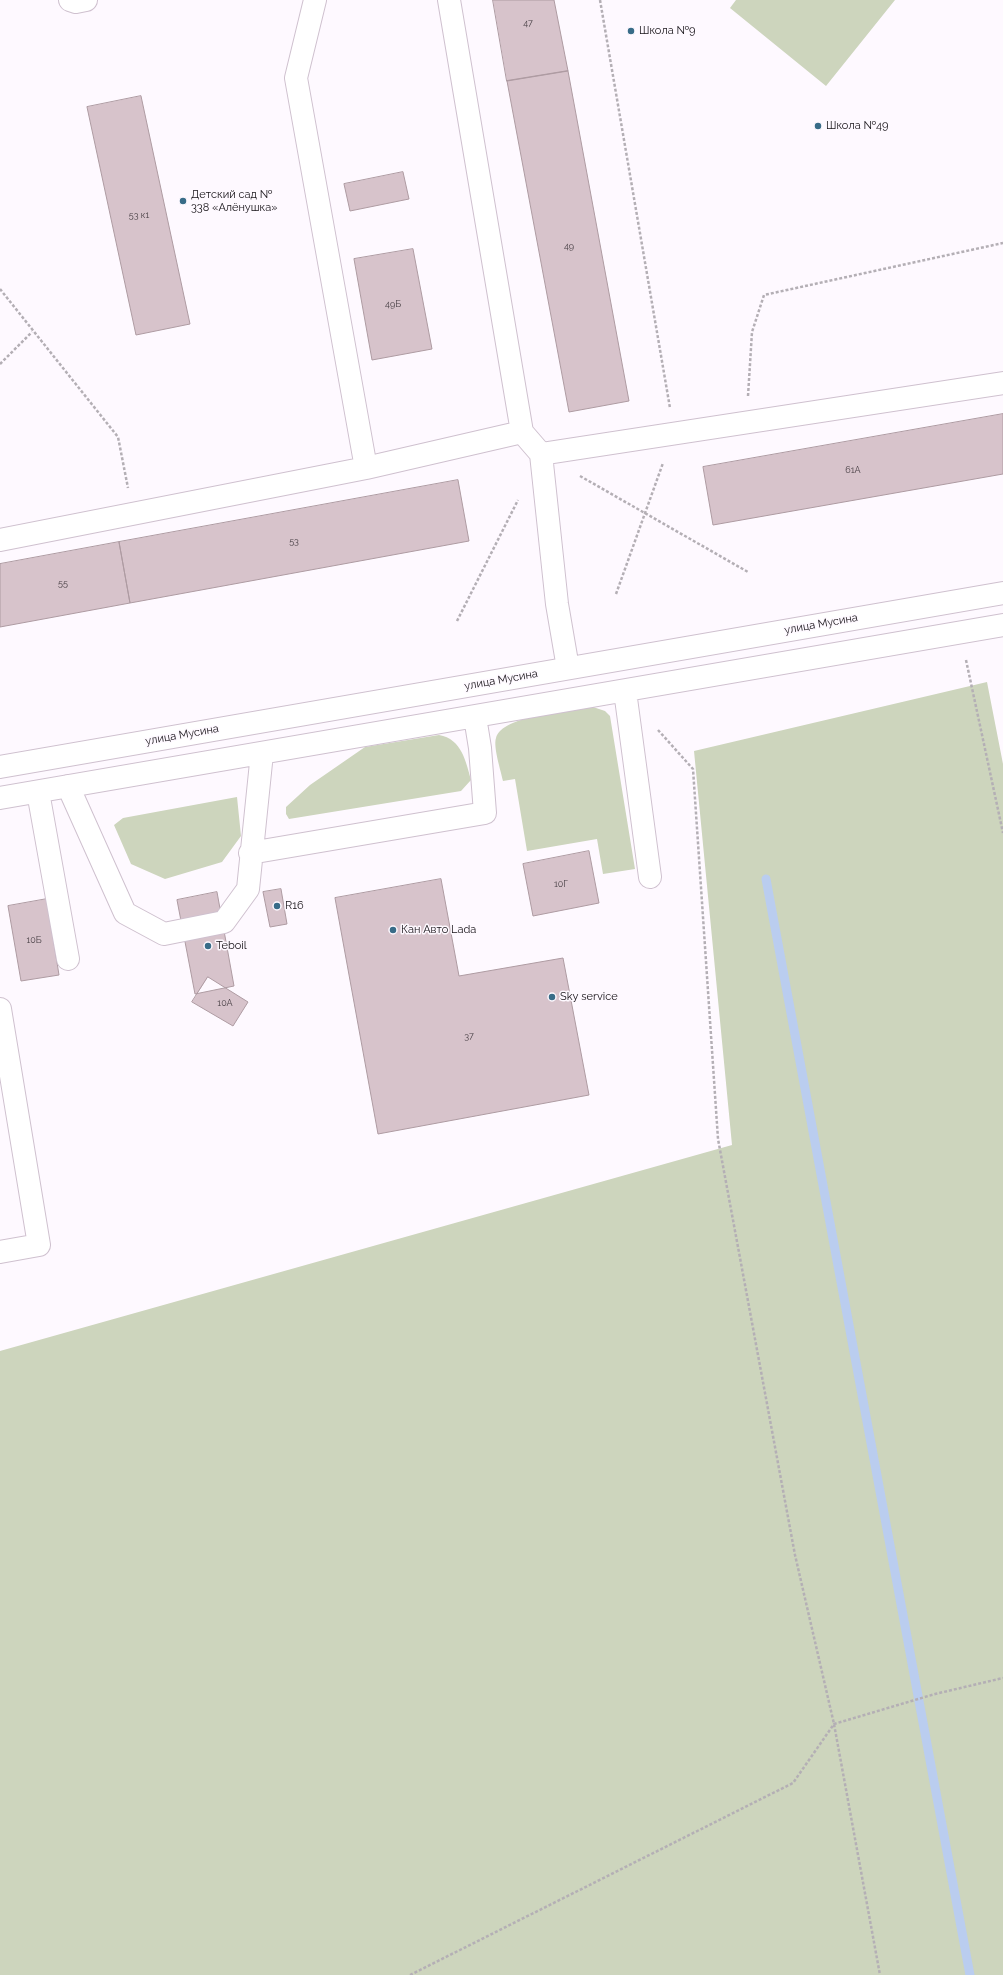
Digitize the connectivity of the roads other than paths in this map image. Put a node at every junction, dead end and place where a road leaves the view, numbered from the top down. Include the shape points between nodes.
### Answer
1 (70, 0) edge
2 (86, 0) edge
3 (315, 0) edge
4 (450, 0) edge
5 (1003, 383) edge
6 (522, 432) junction
7 (541, 454) junction
8 (366, 468) junction
9 (0, 540) edge
10 (1003, 593) edge
11 (1003, 625) edge
12 (568, 668) junction
13 (625, 691) junction
14 (475, 717) junction
15 (262, 753) junction
16 (0, 767) edge
17 (68, 786) junction
18 (38, 792) junction
19 (0, 798) edge
20 (250, 853) junction
21 (650, 877) dead end
22 (68, 959) dead end
23 (0, 1009) edge
24 (0, 1252) edge

1 - 2 street
3 - 8 street via 296,78
4 - 6 street
5 - 7 street
6 - 7 street
6 - 8 street
7 - 12 street via 557,604
8 - 9 street
10 - 12 street, улица Мусина
11 - 13 street
12 - 16 street, улица Мусина
13 - 14 street
13 - 21 street
14 - 15 street
14 - 20 street via 485,813
15 - 17 street
15 - 20 street
17 - 18 street
17 - 20 street via 125,913 164,934 224,922 248,889
18 - 19 street
18 - 22 street
23 - 24 street via 39,1245

